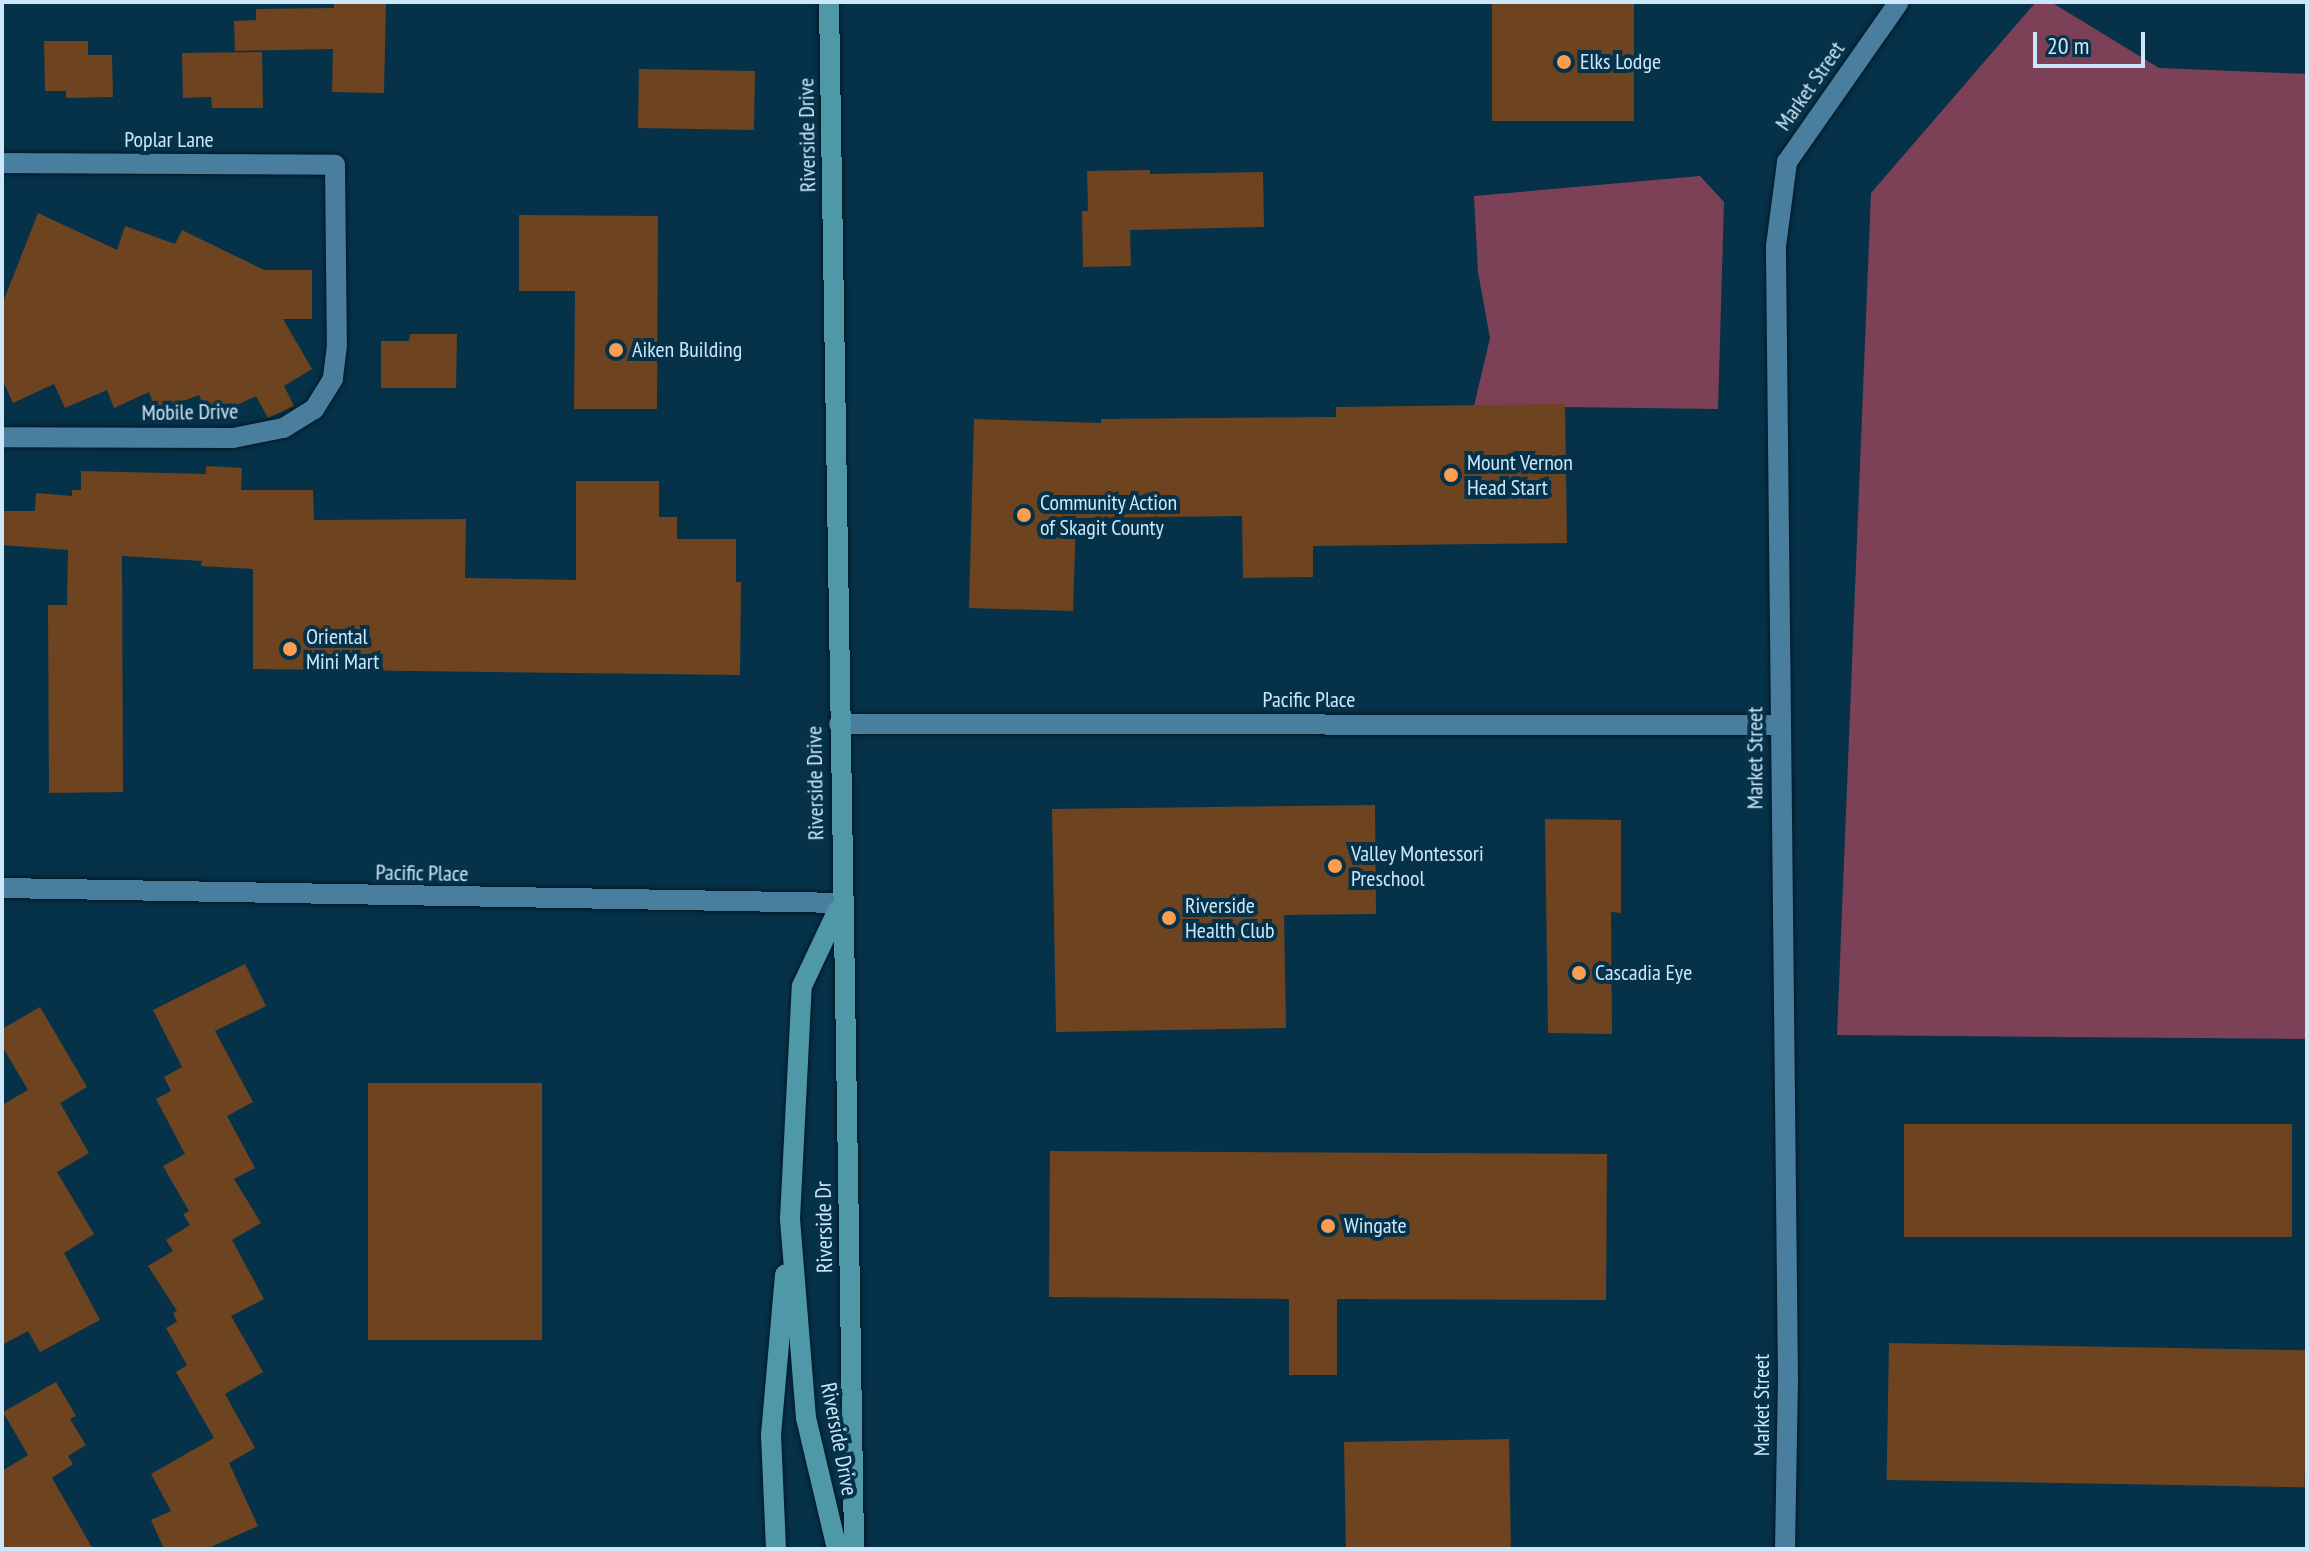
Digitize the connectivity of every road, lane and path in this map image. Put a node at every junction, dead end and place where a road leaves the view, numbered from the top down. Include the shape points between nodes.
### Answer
1 (829, 2) edge
2 (1899, 2) edge
3 (2, 163) edge
4 (335, 165) joint
5 (2, 437) edge
6 (839, 724) junction
7 (1779, 725) junction
8 (2, 888) edge
9 (841, 903) junction
10 (790, 1219) junction
11 (776, 1549) edge
12 (837, 1549) edge
13 (854, 1549) edge
14 (1785, 1549) edge

1 - 6 main road, Riverside Drive
2 - 7 street, Market Street via 1787,162 1776,246
3 - 4 street, Poplar Lane
4 - 5 street, Mobile Drive via 337,345 333,379 314,409 283,428 233,438
6 - 7 street, Pacific Place
6 - 9 main road, Riverside Drive
7 - 14 street, Market Street via 1788,1381
8 - 9 street, Pacific Place
9 - 10 main road, Riverside Drive via 802,986
9 - 13 main road, Riverside Dr
10 - 11 main road via 771,1435
10 - 12 main road, Riverside Drive via 806,1418

